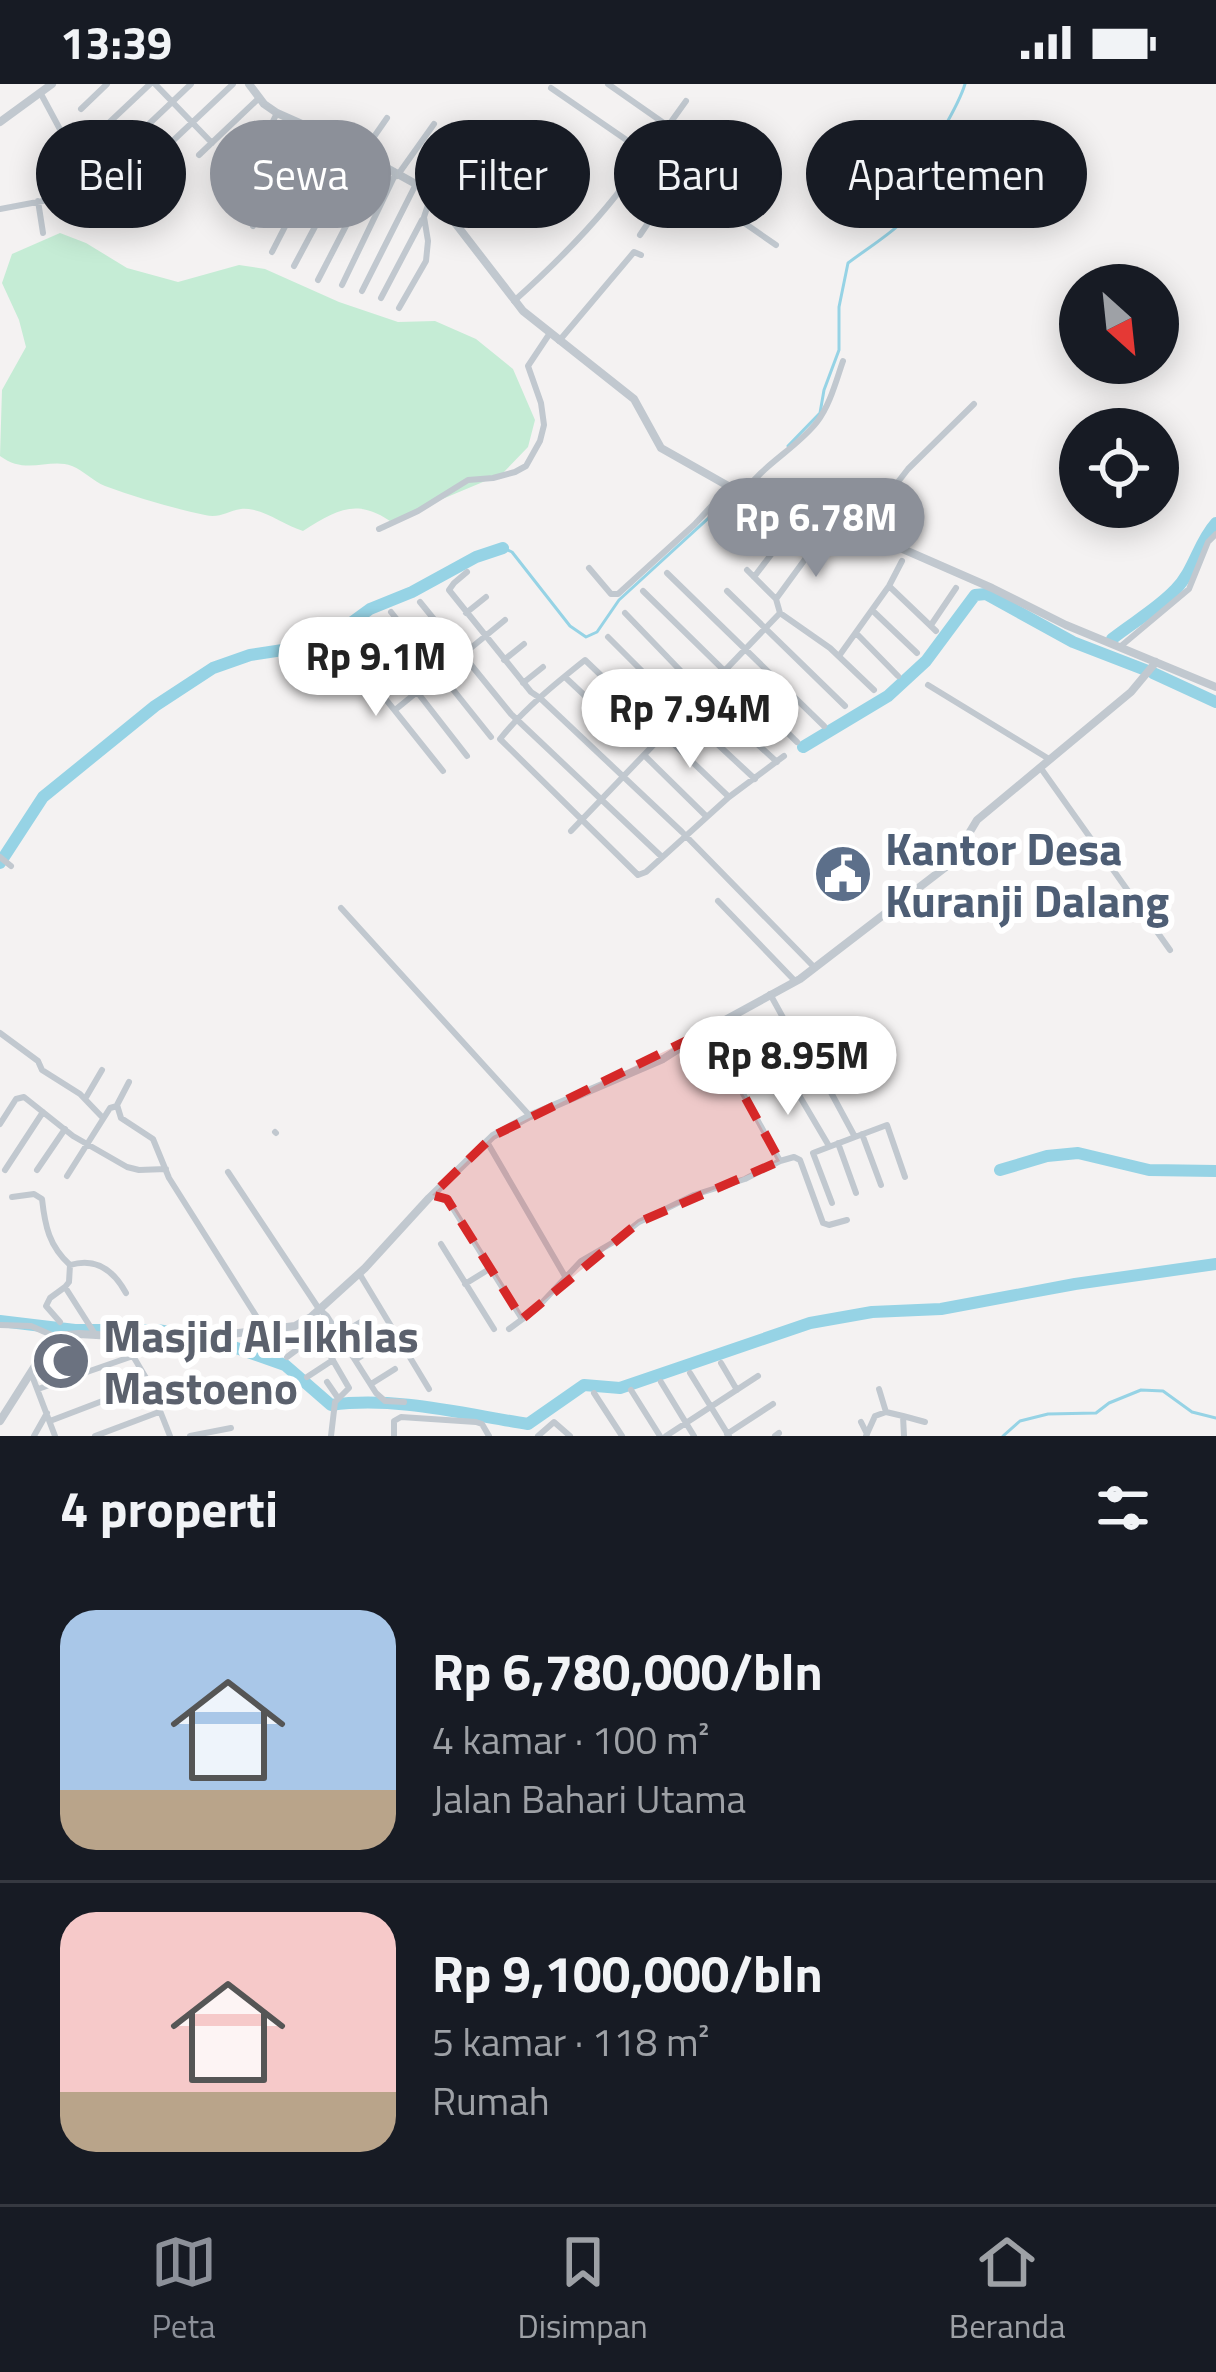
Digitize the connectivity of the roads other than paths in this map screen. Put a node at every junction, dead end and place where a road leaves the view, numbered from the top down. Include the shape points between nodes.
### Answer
1 (52, 84) edge
2 (107, 84) edge
3 (152, 84) edge
4 (191, 84) edge
5 (233, 84) edge
6 (249, 84) edge
7 (608, 84) edge
8 (551, 88) dead end
9 (41, 94) junction
10 (259, 98) junction
11 (686, 101) dead end
12 (172, 102) junction
13 (81, 109) dead end
14 (277, 113) junction
15 (55, 120) edge
16 (113, 120) edge
17 (153, 120) edge
18 (236, 120) edge
19 (274, 120) edge
20 (293, 120) edge
21 (659, 120) edge
22 (672, 120) edge
23 (0, 122) edge
24 (193, 123) junction
25 (186, 129) edge
26 (614, 131) edge
27 (210, 141) edge
28 (210, 145) edge
29 (415, 150) edge
30 (199, 155) dead end
31 (391, 172) edge
32 (396, 175) junction
33 (415, 184) edge
34 (415, 186) edge
35 (614, 197) edge
36 (36, 201) edge
37 (0, 209) edge
38 (42, 228) edge
39 (284, 228) edge
40 (316, 228) edge
41 (345, 228) edge
42 (418, 228) edge
43 (426, 228) edge
44 (459, 228) edge
45 (645, 228) edge
46 (752, 228) edge
47 (43, 233) dead end
48 (640, 235) dead end
49 (776, 245) dead end
50 (272, 252) dead end
51 (641, 255) dead end
52 (294, 266) dead end
53 (318, 280) dead end
54 (342, 285) dead end
55 (362, 291) dead end
56 (381, 298) dead end
57 (514, 301) junction
58 (399, 308) dead end
59 (550, 333) junction
60 (559, 340) junction
61 (843, 361) dead end
62 (974, 404) dead end
63 (823, 490) dead end
64 (736, 492) junction
65 (883, 501) junction
66 (809, 519) junction
67 (795, 523) dead end
68 (379, 529) dead end
69 (1216, 534) edge
70 (857, 535) junction
71 (822, 536) dead end
72 (877, 539) junction
73 (902, 561) dead end
74 (589, 568) dead end
75 (747, 570) dead end
76 (467, 572) dead end
77 (667, 573) dead end
78 (754, 577) junction
79 (890, 586) junction
80 (956, 588) dead end
81 (643, 591) dead end
82 (727, 591) dead end
83 (486, 598) dead end
84 (776, 599) junction
85 (420, 602) dead end
86 (873, 610) junction
87 (391, 612) dead end
88 (466, 613) junction
89 (625, 614) dead end
90 (780, 614) junction
91 (505, 620) dead end
92 (766, 628) junction
93 (368, 629) dead end
94 (856, 634) junction
95 (608, 637) dead end
96 (486, 638) junction
97 (340, 642) dead end
98 (524, 644) dead end
99 (1121, 646) junction
100 (746, 650) junction
101 (917, 652) dead end
102 (464, 656) junction
103 (839, 656) junction
104 (504, 660) junction
105 (1156, 662) junction
106 (543, 667) dead end
107 (726, 670) junction
108 (441, 674) junction
109 (898, 676) dead end
110 (566, 678) junction
111 (523, 683) junction
112 (928, 685) dead end
113 (1216, 687) edge
114 (874, 690) dead end
115 (417, 692) junction
116 (704, 694) junction
117 (540, 698) junction
118 (845, 706) dead end
119 (634, 707) junction
120 (395, 710) junction
121 (685, 714) junction
122 (518, 719) junction
123 (824, 726) dead end
124 (665, 735) junction
125 (491, 737) dead end
126 (797, 742) dead end
127 (644, 755) junction
128 (467, 756) dead end
129 (1049, 759) junction
130 (1040, 766) junction
131 (443, 771) dead end
132 (624, 778) junction
133 (755, 779) junction
134 (729, 797) junction
135 (603, 799) junction
136 (707, 817) junction
137 (583, 820) junction
138 (571, 831) dead end
139 (686, 835) junction
140 (662, 857) junction
141 (0, 858) edge
142 (11, 866) dead end
143 (718, 902) dead end
144 (341, 908) dead end
145 (1170, 950) dead end
146 (815, 968) junction
147 (795, 981) junction
148 (770, 994) junction
149 (708, 1030) junction
150 (0, 1033) edge
151 (783, 1068) dead end
152 (102, 1070) dead end
153 (129, 1082) dead end
154 (85, 1099) junction
155 (117, 1106) junction
156 (43, 1112) junction
157 (530, 1116) junction
158 (103, 1118) junction
159 (0, 1124) edge
160 (64, 1129) junction
161 (859, 1135) junction
162 (487, 1142) junction
163 (87, 1143) junction
164 (834, 1145) junction
165 (780, 1161) junction
166 (166, 1169) junction
167 (4, 1170) dead end
168 (37, 1170) dead end
169 (228, 1172) dead end
170 (67, 1176) dead end
171 (905, 1177) dead end
172 (881, 1185) dead end
173 (856, 1193) dead end
174 (432, 1195) junction
175 (12, 1197) dead end
176 (832, 1203) dead end
177 (847, 1220) dead end
178 (441, 1244) dead end
179 (70, 1265) junction
180 (490, 1268) junction
181 (359, 1273) junction
182 (566, 1278) junction
183 (465, 1284) junction
184 (65, 1287) junction
185 (126, 1293) dead end
186 (319, 1309) junction
187 (311, 1317) junction
188 (522, 1319) junction
189 (364, 1320) dead end
190 (60, 1322) dead end
191 (0, 1325) edge
192 (494, 1329) dead end
193 (509, 1329) dead end
194 (265, 1330) junction
195 (95, 1334) junction
196 (318, 1334) junction
197 (340, 1335) junction
198 (54, 1336) junction
199 (381, 1344) dead end
200 (287, 1358) dead end
201 (333, 1360) junction
202 (355, 1360) junction
203 (721, 1364) dead end
204 (395, 1369) dead end
205 (690, 1372) dead end
206 (31, 1373) junction
207 (758, 1376) dead end
208 (307, 1377) dead end
209 (328, 1382) dead end
210 (661, 1382) dead end
211 (149, 1383) junction
212 (370, 1384) junction
213 (38, 1389) junction
214 (429, 1389) dead end
215 (879, 1389) dead end
216 (631, 1390) dead end
217 (737, 1390) junction
218 (594, 1393) dead end
219 (338, 1398) junction
220 (404, 1402) dead end
221 (773, 1404) dead end
222 (711, 1407) junction
223 (160, 1412) junction
224 (886, 1412) junction
225 (48, 1417) junction
226 (903, 1418) junction
227 (0, 1421) edge
228 (861, 1422) dead end
229 (925, 1422) dead end
230 (686, 1423) junction
231 (230, 1428) dead end
232 (728, 1435) edge
233 (866, 1435) edge
234 (34, 1436) edge
235 (55, 1436) edge
236 (95, 1436) edge
237 (170, 1436) edge
238 (190, 1436) edge
239 (331, 1436) edge
240 (394, 1436) edge
241 (489, 1436) edge
242 (538, 1436) edge
243 (570, 1436) edge
244 (622, 1436) edge
245 (663, 1436) edge
246 (694, 1436) edge
247 (904, 1436) edge

1 - 9 street
2 - 13 street
3 - 12 street
3 - 16 street
4 - 12 street
5 - 24 street
6 - 10 street
7 - 21 street
8 - 26 street
9 - 15 street
9 - 23 street
10 - 14 street
10 - 18 street
11 - 22 street
12 - 17 street
12 - 24 street
14 - 19 street
14 - 20 street
24 - 25 street
24 - 27 street
28 - 30 street
29 - 32 street
31 - 32 street
32 - 33 street
32 - 54 street
34 - 55 street
35 - 57 street
36 - 37 street
38 - 47 street
39 - 50 street
40 - 52 street
41 - 53 street
42 - 56 street
43 - 58 street via 426,261
44 - 57 street
45 - 48 street
46 - 49 street
51 - 60 street via 634,252
57 - 59 street
59 - 60 street
59 - 68 street via 528,367 544,425 530,463 468,480
60 - 64 street via 634,400 664,451
61 - 64 street via 814,425
62 - 65 street
63 - 66 street
64 - 66 street
64 - 74 street via 618,594
65 - 70 street
65 - 72 street via 895,512
66 - 70 street
67 - 78 street
69 - 99 street via 1189,589
70 - 72 street
71 - 84 street
72 - 99 street
73 - 79 street
75 - 78 street
76 - 88 street via 449,590
77 - 100 street
78 - 84 street
79 - 80 street via 933,628
79 - 86 street
81 - 107 street
82 - 92 street
83 - 88 street
84 - 90 street
85 - 102 street
86 - 94 street
86 - 101 street
87 - 108 street
88 - 96 street
89 - 116 street
90 - 92 street
90 - 103 street
91 - 96 street
92 - 100 street
92 - 118 street
93 - 115 street
94 - 103 street
94 - 109 street
95 - 121 street
96 - 102 street
96 - 104 street
97 - 120 street
98 - 104 street
99 - 105 street
100 - 107 street
100 - 123 street
102 - 108 street
102 - 122 street
103 - 114 street
104 - 111 street
105 - 113 street
105 - 129 street
106 - 111 street
107 - 116 street
107 - 126 street
108 - 115 street
108 - 125 street
110 - 117 street
110 - 119 street via 614,723
110 - 119 street via 585,660
111 - 117 street
112 - 129 street
115 - 120 street
115 - 128 street
116 - 121 street
116 - 133 street via 781,759
117 - 122 street
117 - 132 street
119 - 124 street
120 - 131 street
121 - 124 street
121 - 133 street
122 - 135 street
122 - 137 street via 500,741
124 - 127 street
124 - 134 street
127 - 132 street
127 - 136 street
129 - 130 street
130 - 145 street
130 - 146 street via 977,820 946,866
132 - 135 street
132 - 139 street
133 - 134 street
134 - 136 street
135 - 137 street
135 - 140 street
136 - 139 street
137 - 138 street
137 - 140 street via 638,875
139 - 140 street
139 - 146 street
141 - 142 street
143 - 147 street
144 - 157 street
146 - 147 street
147 - 148 street
148 - 149 street
148 - 161 street
149 - 157 street via 652,1064
149 - 165 street
150 - 154 street
151 - 164 street
152 - 154 street
153 - 155 street
154 - 158 street
155 - 158 street
155 - 166 street via 121,1118 153,1139
156 - 159 street via 20,1097
156 - 160 street
156 - 167 street
157 - 162 street
158 - 163 street
160 - 163 street
160 - 168 street
161 - 164 street
161 - 171 street via 887,1125
161 - 172 street
162 - 174 street
162 - 182 street
163 - 166 street via 127,1167
163 - 170 street
164 - 173 street
164 - 176 street via 813,1153
165 - 177 street via 800,1160 823,1223
165 - 182 street via 645,1219
166 - 194 street
169 - 186 street
174 - 180 street via 449,1202
174 - 181 street
175 - 179 street via 42,1199 53,1246
178 - 183 street
179 - 184 street
179 - 185 street via 109,1270
180 - 183 street
180 - 188 street
181 - 186 street
181 - 214 street
182 - 188 street
183 - 192 street
184 - 190 street via 46,1306
184 - 195 street
186 - 187 street
186 - 197 street
187 - 194 street
187 - 196 street
188 - 193 street
189 - 197 street
191 - 198 street
194 - 195 street via 183,1340
195 - 198 street
196 - 200 street
196 - 201 street
197 - 202 street
198 - 206 street
199 - 202 street
201 - 208 street
201 - 219 street via 349,1388
202 - 212 street
203 - 217 street
204 - 212 street
205 - 222 street
206 - 213 street
206 - 227 street
207 - 217 street
209 - 219 street
210 - 230 street
211 - 213 street via 133,1356
211 - 223 street
211 - 225 street
212 - 220 street via 385,1401
213 - 225 street
215 - 224 street
216 - 245 street
217 - 222 street
218 - 244 street
219 - 239 street
221 - 232 street
222 - 230 street
222 - 232 street
223 - 236 street
223 - 237 street
224 - 226 street
224 - 233 street
225 - 234 street
225 - 235 street
226 - 229 street
226 - 247 street
228 - 233 street
230 - 245 street
230 - 246 street
231 - 238 street
240 - 241 street via 400,1417 476,1422
242 - 243 street via 554,1422

